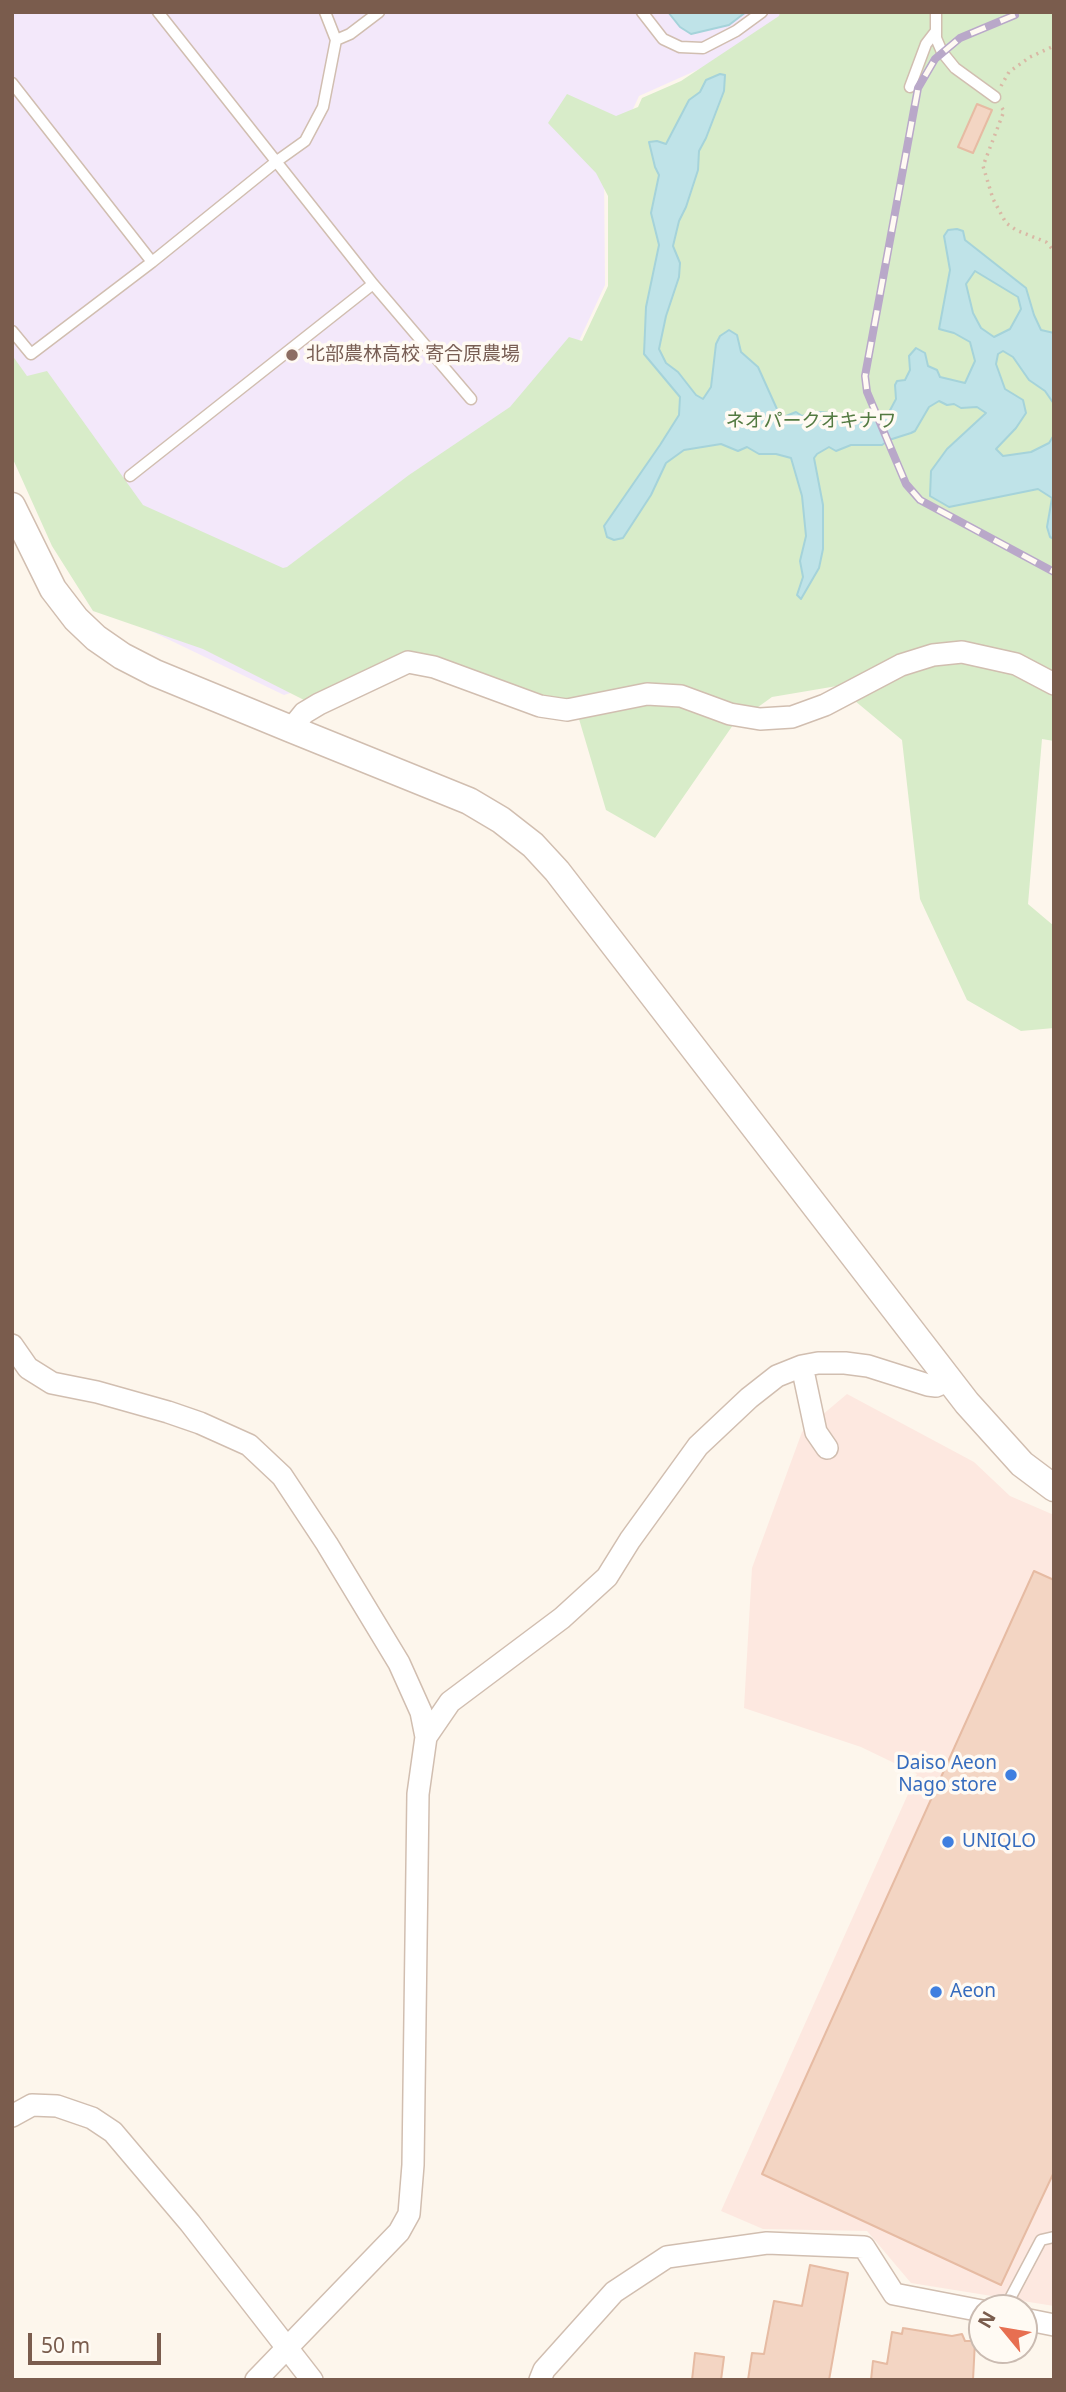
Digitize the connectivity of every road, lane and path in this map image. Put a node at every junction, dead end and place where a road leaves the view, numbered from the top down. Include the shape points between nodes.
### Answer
1 (158, 12) edge
2 (326, 12) edge
3 (379, 12) edge
4 (642, 12) edge
5 (762, 12) edge
6 (936, 12) edge
7 (936, 31) junction
8 (336, 40) junction
9 (1054, 46) edge
10 (12, 83) edge
11 (910, 87) dead end
12 (995, 97) junction
13 (276, 161) junction
14 (1054, 251) edge
15 (152, 262) junction
16 (373, 284) junction
17 (12, 331) edge
18 (471, 399) dead end
19 (130, 476) dead end
20 (12, 506) edge
21 (1054, 684) edge
22 (291, 730) junction
23 (12, 1345) edge
24 (802, 1366) junction
25 (950, 1380) junction
26 (827, 1448) dead end
27 (1054, 1488) edge
28 (426, 1737) junction
29 (12, 2116) edge
30 (1054, 2237) edge
31 (1012, 2294) edge
32 (968, 2308) edge
33 (288, 2347) junction
34 (256, 2380) edge
35 (312, 2380) edge
36 (540, 2380) edge

1 - 13 lane
2 - 8 lane
3 - 8 lane
4 - 5 lane via 663,39 680,47 703,48
6 - 7 lane
7 - 11 lane via 926,44
7 - 12 lane via 942,52 956,68
8 - 13 lane via 323,107 305,142
9 - 12 path via 1009,72
10 - 15 lane
12 - 14 path via 1004,111 983,166 993,200 1006,223 1046,242
13 - 15 lane
13 - 16 lane
15 - 17 lane via 32,354
16 - 18 lane
16 - 19 lane
20 - 22 street via 54,589 96,638 155,673
21 - 22 street via 1016,664 962,652 933,655 901,665 825,705 792,717 760,719 730,714 681,696 647,694 567,710 540,706 408,662 319,704 304,713
22 - 25 street via 469,801 533,845
23 - 28 street via 28,1368 52,1383 200,1423 249,1445 274,1468 327,1544 399,1663 421,1713
24 - 25 street via 868,1366 936,1386
24 - 26 street via 816,1432
24 - 28 street via 777,1376 698,1446 607,1577 562,1618 450,1702
25 - 27 street via 1012,1454
28 - 33 street via 418,1794 409,2214 399,2232
29 - 33 street via 32,2105 57,2106 92,2118 113,2132
30 - 31 lane via 1041,2240
32 - 36 street via 894,2294 864,2247 767,2243 667,2257 614,2292
33 - 34 street
33 - 35 street

